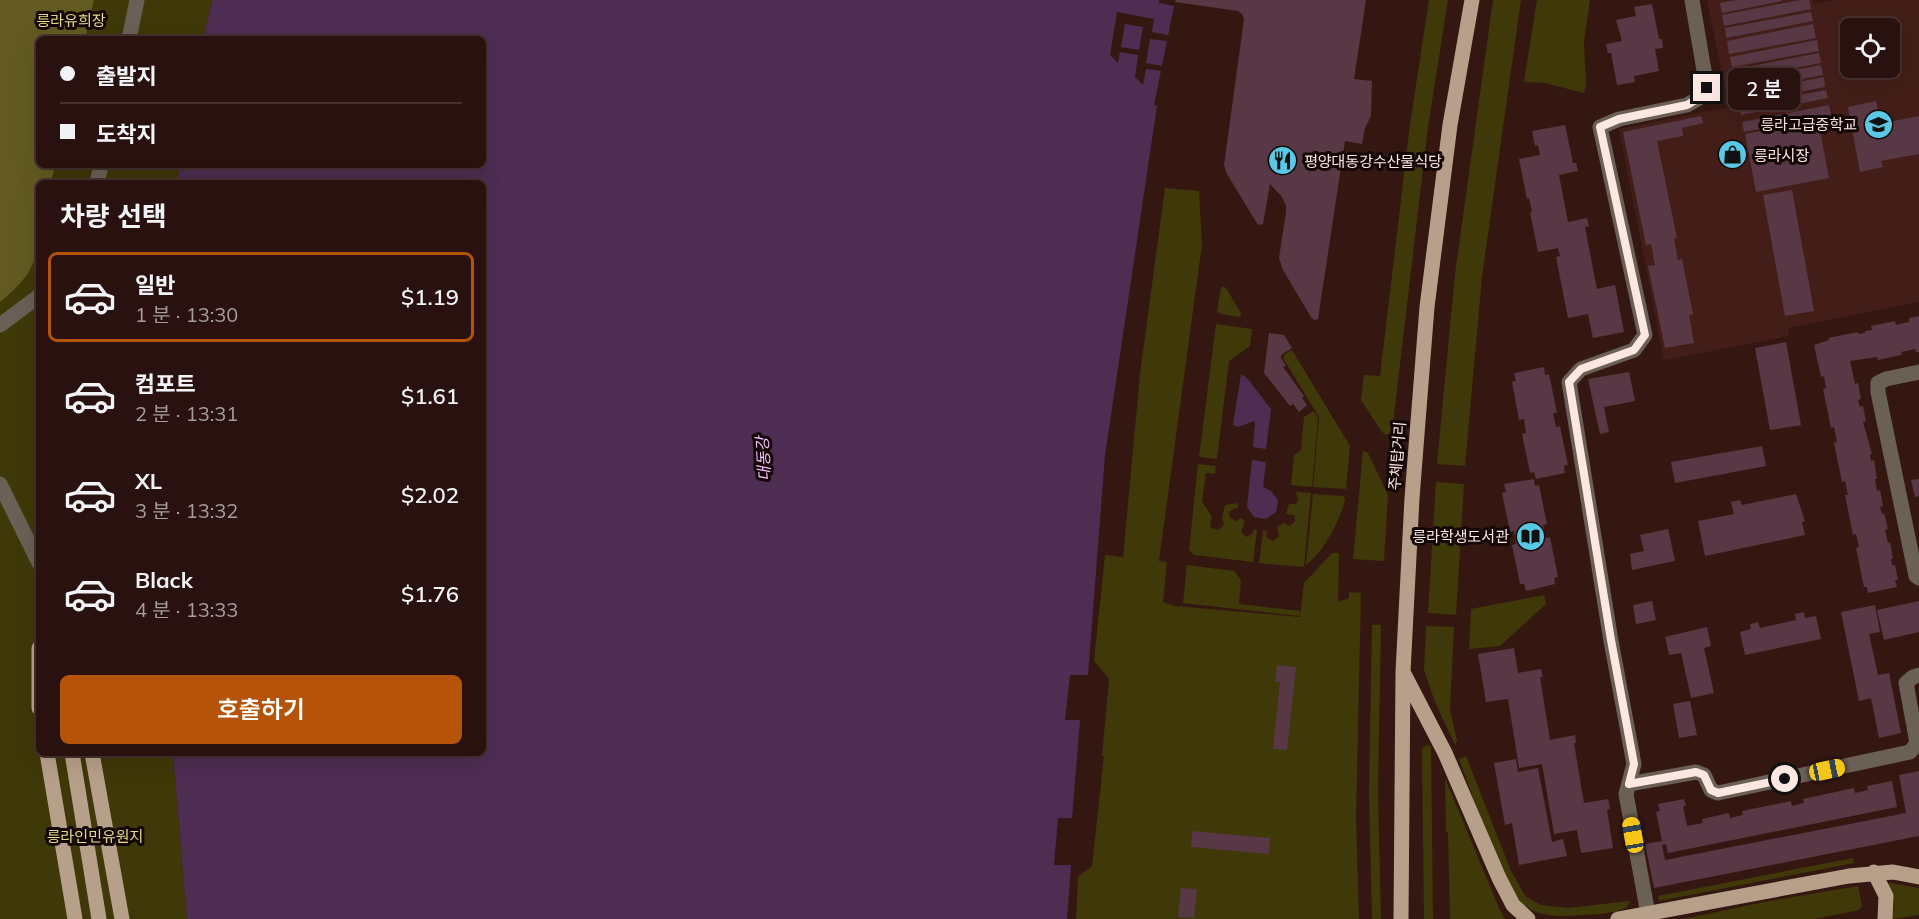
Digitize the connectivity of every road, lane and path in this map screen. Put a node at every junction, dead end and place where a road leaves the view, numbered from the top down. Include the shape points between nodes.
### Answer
1 (137, 0) edge
2 (1472, 0) edge
3 (1692, 0) edge
4 (130, 36) edge
5 (36, 298) edge
6 (0, 325) edge
7 (1919, 372) edge
8 (0, 484) edge
9 (36, 557) edge
10 (1919, 578) edge
11 (1403, 672) junction
12 (1919, 675) edge
13 (48, 756) edge
14 (72, 756) edge
15 (93, 756) edge
16 (1629, 784) junction
17 (1874, 872) junction
18 (1919, 877) edge
19 (1648, 914) junction
20 (75, 919) edge
21 (99, 919) edge
22 (122, 919) edge
23 (1401, 919) edge
24 (1528, 919) edge
25 (1618, 919) edge
26 (1885, 919) edge

1 - 4 street
2 - 11 main road, 주체탑거리 via 1450,125 1427,307
3 - 16 street via 1707,88 1687,105 1619,119 1600,127 1645,335 1634,350 1581,369 1569,382 1634,764
5 - 6 street
7 - 10 street via 1878,383
8 - 9 street
11 - 23 main road, 주체탑거리
11 - 24 main road via 1445,753 1499,878 1513,905
12 - 16 street via 1906,683 1917,743 1910,752 1718,793 1711,790 1704,775 1696,772
13 - 20 main road
14 - 21 main road
15 - 22 main road
16 - 19 street via 1626,794
17 - 18 main road
17 - 19 main road
17 - 26 main road via 1887,896
19 - 25 main road

